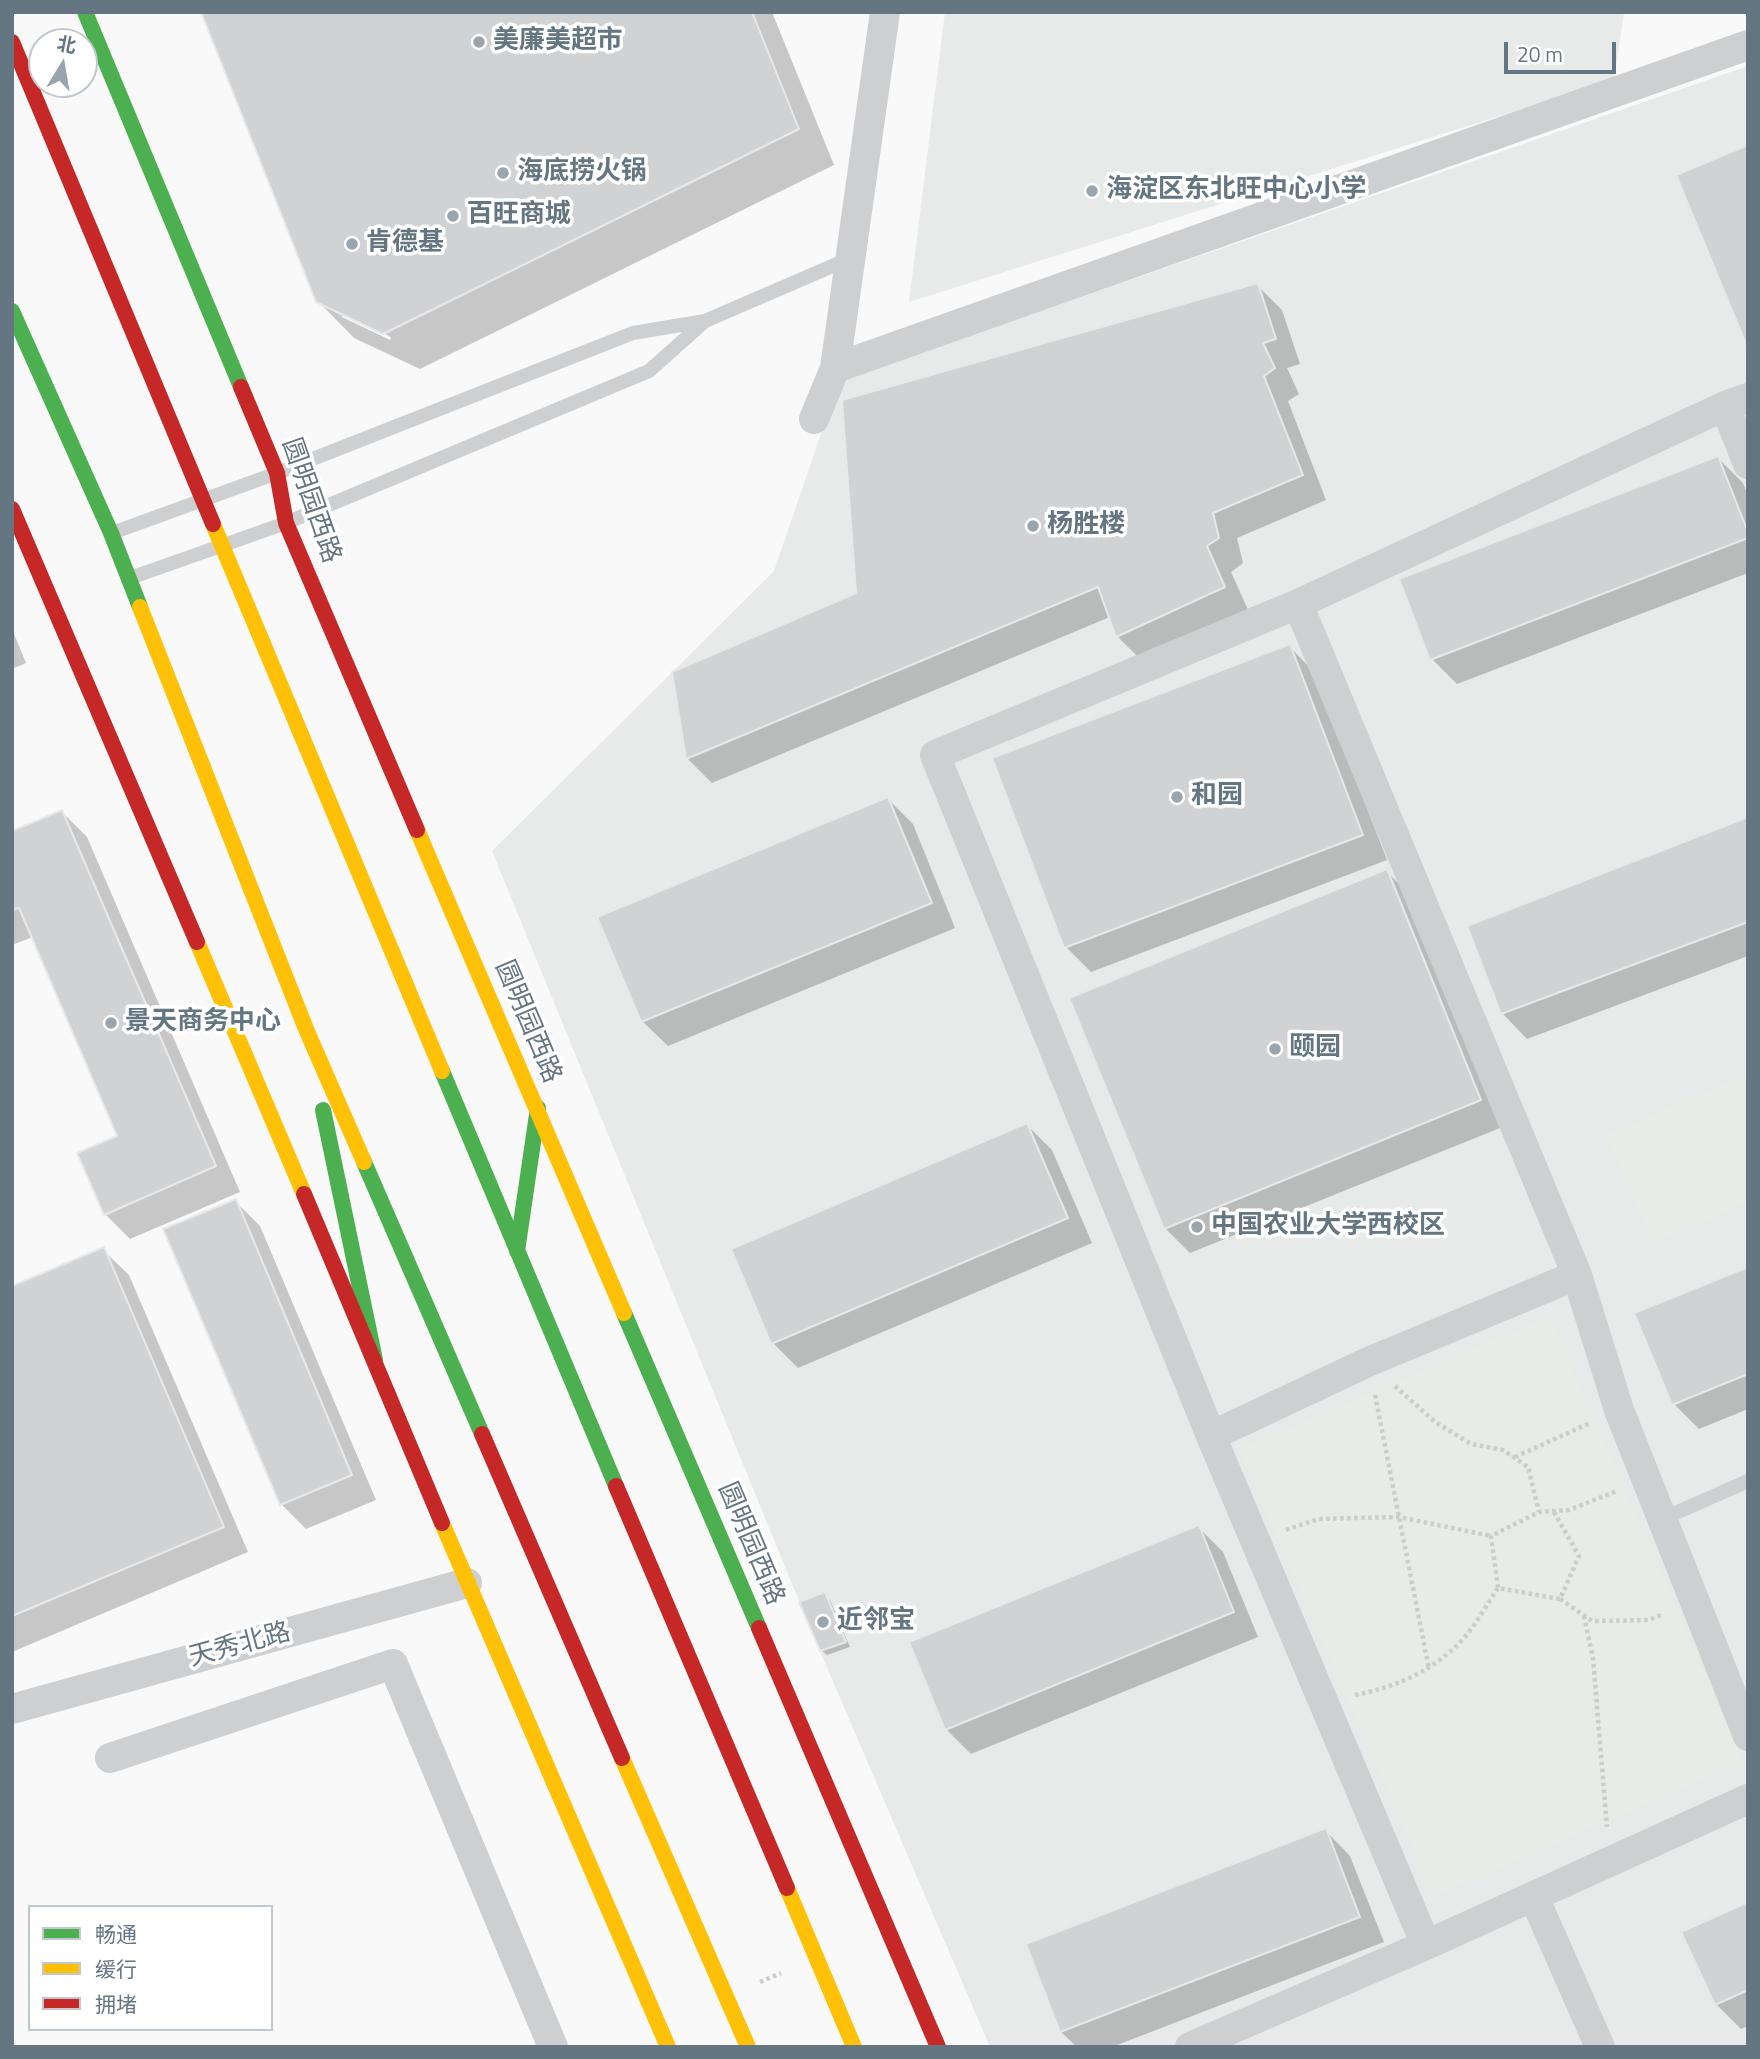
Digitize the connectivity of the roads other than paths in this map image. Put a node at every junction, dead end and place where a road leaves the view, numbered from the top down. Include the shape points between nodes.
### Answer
1 (85, 12) edge
2 (885, 12) edge
3 (12, 42) edge
4 (1748, 45) edge
5 (852, 257) junction
6 (12, 311) edge
7 (705, 321) junction
8 (835, 368) junction
9 (1736, 402) edge
10 (814, 419) dead end
11 (1748, 464) edge
12 (277, 473) junction
13 (204, 498) junction
14 (12, 509) edge
15 (286, 523) junction
16 (111, 533) junction
17 (223, 546) junction
18 (129, 579) junction
19 (1298, 604) junction
20 (306, 1029) junction
21 (538, 1108) junction
22 (517, 1251) junction
23 (1577, 1275) junction
24 (375, 1360) junction
25 (1211, 1436) junction
26 (1748, 1481) edge
27 (1662, 1519) junction
28 (467, 1583) junction
29 (12, 1709) edge
30 (1748, 1736) edge
31 (110, 1758) dead end
32 (1748, 1799) edge
33 (1534, 1897) junction
34 (1426, 1945) junction
35 (553, 2047) edge
36 (668, 2047) edge
37 (748, 2047) edge
38 (854, 2047) edge
39 (938, 2047) edge
40 (1190, 2047) edge
41 (1600, 2047) edge

1 - 12 main road, 圆明园西路
2 - 5 street
3 - 13 main road
4 - 8 street
5 - 7 lane
5 - 8 street
6 - 16 main road
7 - 12 lane via 633,333
7 - 15 lane via 649,371
8 - 10 street
9 - 11 street
9 - 19 street
12 - 13 lane
12 - 15 main road, 圆明园西路
13 - 16 lane
13 - 17 main road
14 - 24 main road
15 - 17 lane
15 - 21 main road, 圆明园西路
16 - 18 main road
17 - 18 lane
17 - 22 main road
18 - 20 main road
19 - 23 street
19 - 25 street via 935,755
20 - 24 main road
20 - 37 main road
21 - 22 main road
21 - 39 main road, 圆明园西路
22 - 38 main road
23 - 25 street via 1368,1362
23 - 27 street via 1619,1410
24 - 28 main road
25 - 34 street
26 - 27 lane
27 - 30 street
28 - 29 street, 天秀北路
28 - 36 main road
31 - 35 street via 393,1664
32 - 33 street
33 - 34 street
33 - 41 street
34 - 40 street

